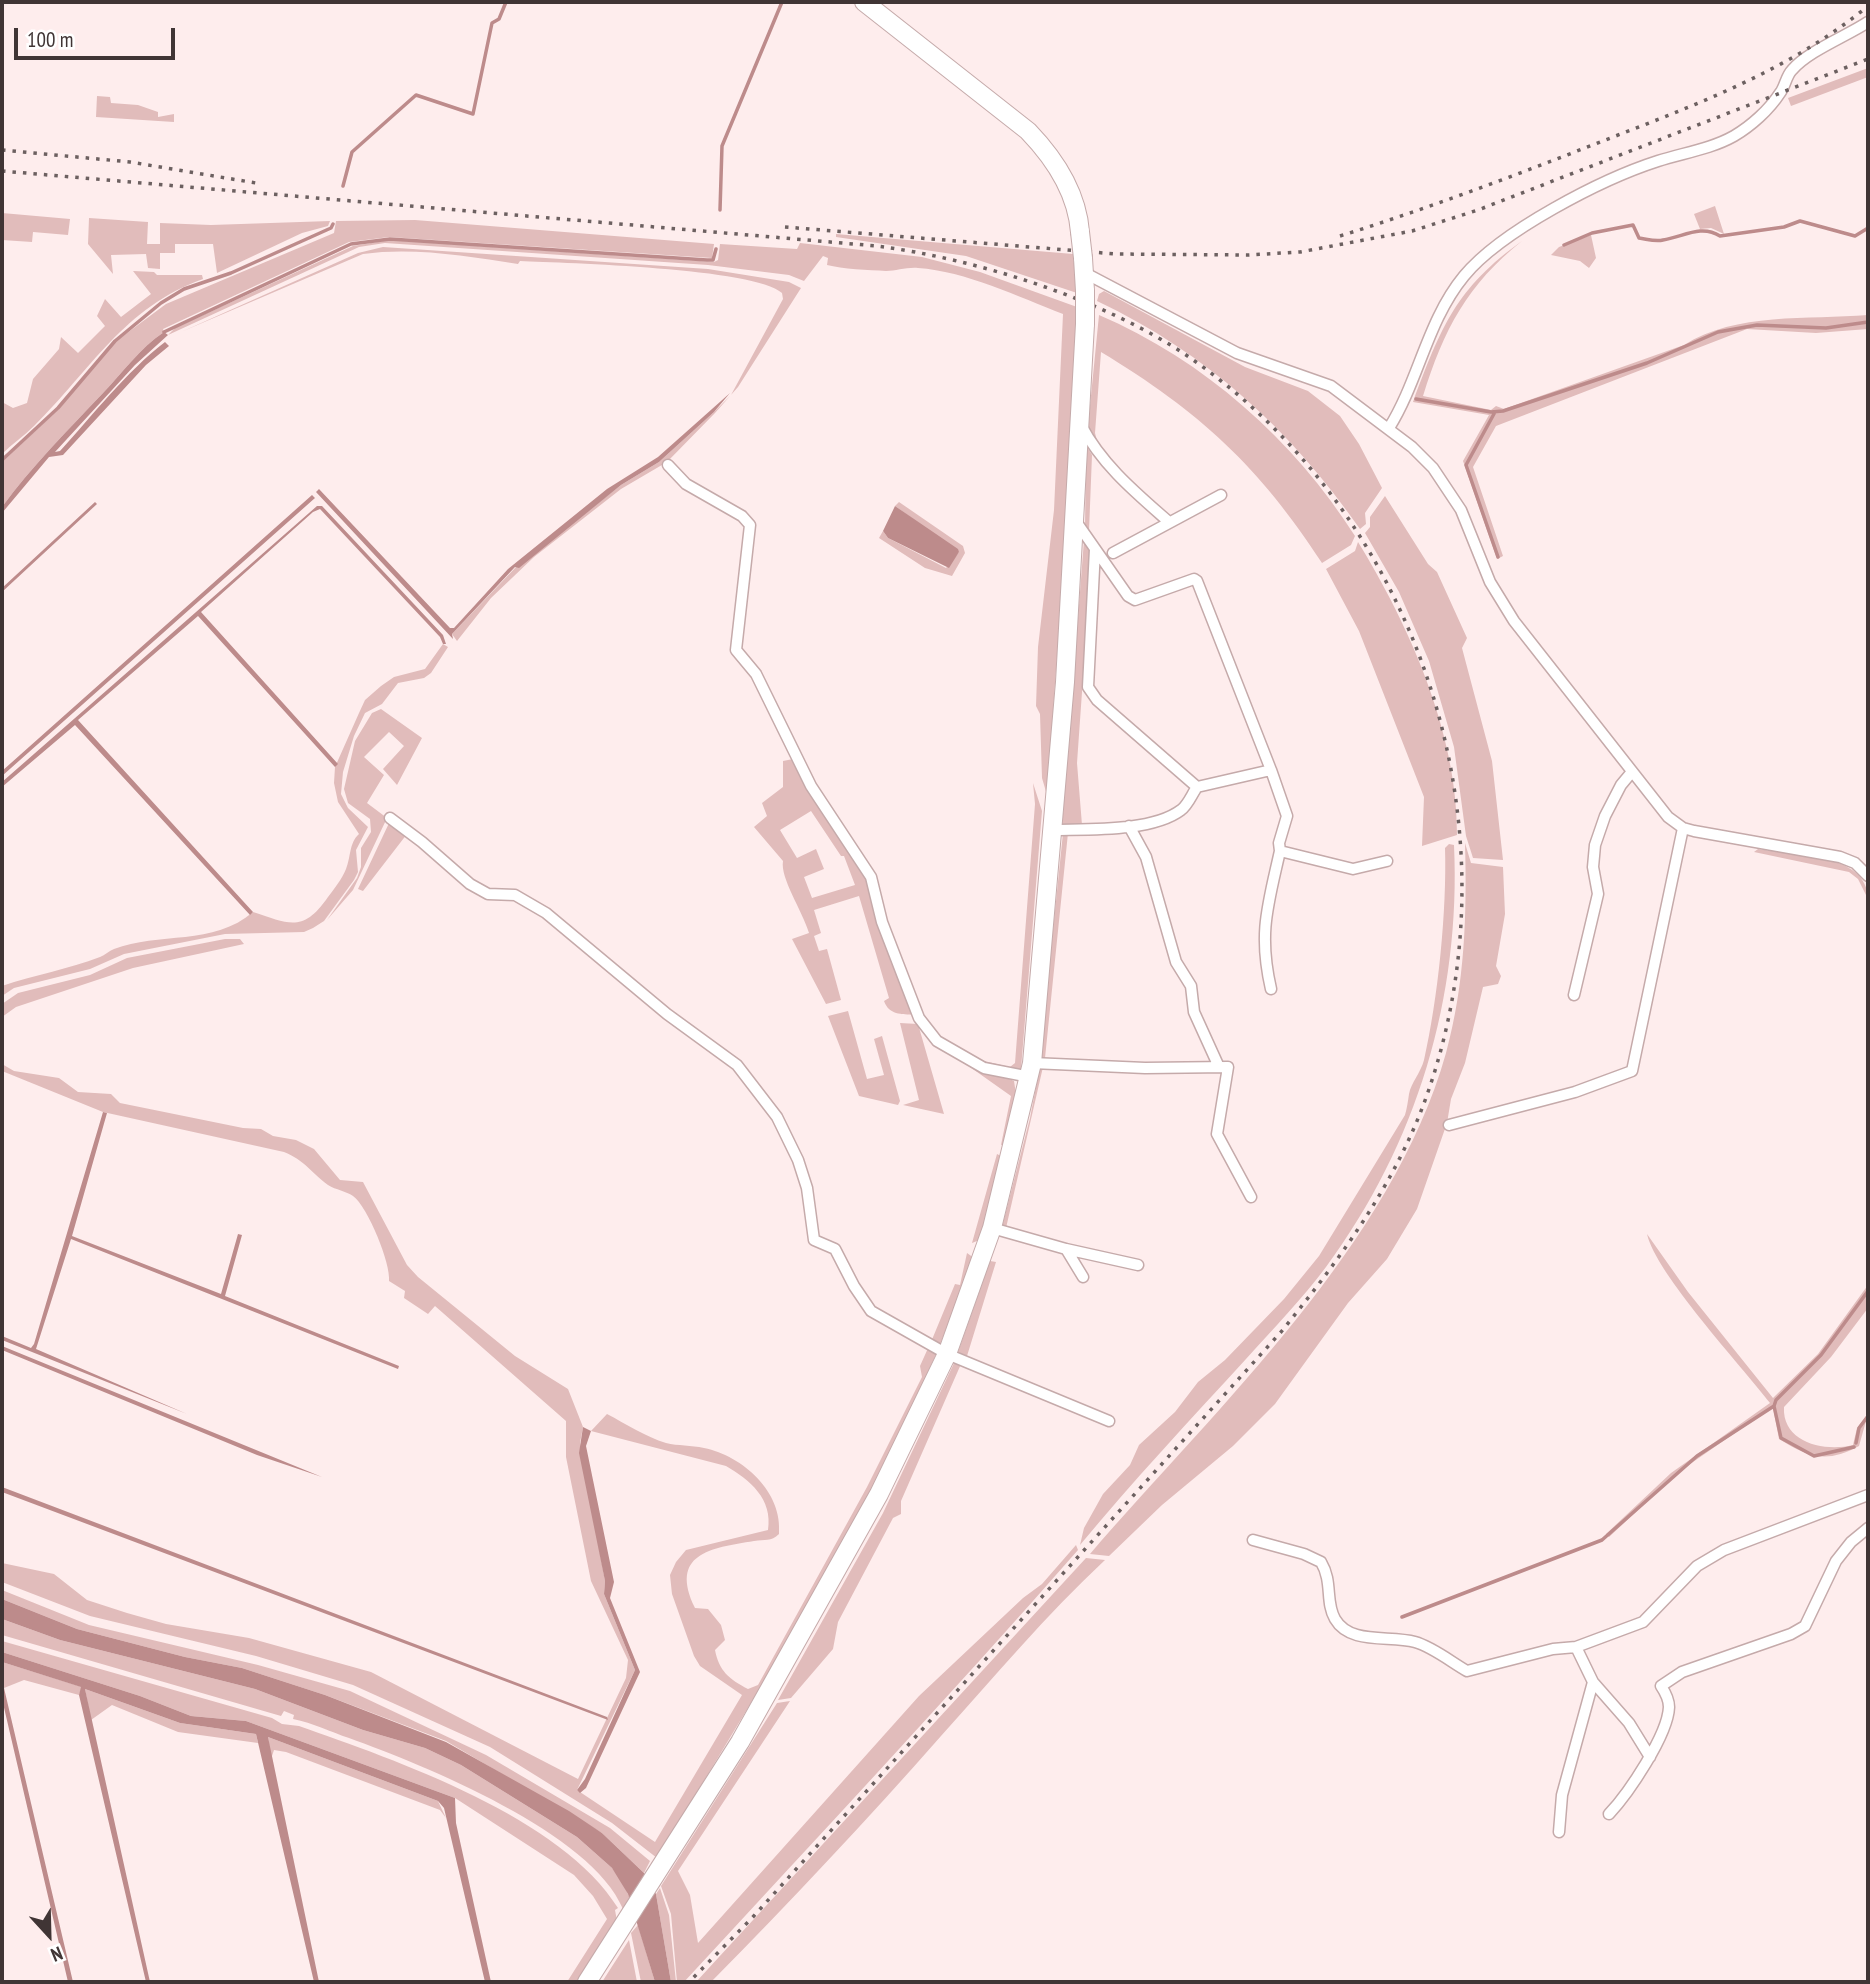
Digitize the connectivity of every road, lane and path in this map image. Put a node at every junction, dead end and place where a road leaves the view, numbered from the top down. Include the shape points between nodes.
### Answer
1 (864, 2) edge
2 (1868, 22) edge
3 (1084, 274) junction
4 (1080, 422) junction
5 (1389, 428) junction
6 (668, 465) dead end
7 (1221, 495) dead end
8 (1075, 520) junction
9 (1169, 523) junction
10 (1095, 549) junction
11 (1113, 553) dead end
12 (1271, 769) junction
13 (1631, 773) junction
14 (1197, 788) junction
15 (390, 818) dead end
16 (1129, 826) junction
17 (1683, 828) junction
18 (1053, 830) junction
19 (1280, 851) junction
20 (1387, 861) dead end
21 (1868, 876) edge
22 (1271, 989) dead end
23 (1574, 995) dead end
24 (1219, 1067) junction
25 (1031, 1070) junction
26 (1449, 1125) dead end
27 (1251, 1197) dead end
28 (992, 1228) junction
29 (1066, 1249) junction
30 (1138, 1265) dead end
31 (1083, 1277) dead end
32 (947, 1354) junction
33 (1109, 1421) dead end
34 (1868, 1495) edge
35 (1868, 1528) edge
36 (1253, 1540) dead end
37 (1576, 1647) junction
38 (1593, 1682) junction
39 (1650, 1757) junction
40 (1609, 1814) dead end
41 (1559, 1832) dead end
42 (587, 1982) edge

1 - 3 main road, bridge via 1028,131 1047,151 1074,204
2 - 5 street via 1791,70 1770,106 1733,137 1620,174 1586,190 1479,260 1441,311
3 - 4 main road, bridge
3 - 5 street via 1237,354 1331,386
4 - 8 main road
4 - 9 street via 1117,476
5 - 13 street via 1433,468 1448,489 1498,598
6 - 25 street via 686,484 742,516 750,526 736,650 755,674 811,786 872,877 882,922 919,1018 937,1041 985,1068
7 - 9 street
8 - 10 street
8 - 18 main road
9 - 11 street
10 - 12 street via 1135,600 1196,581
10 - 14 street via 1088,687
12 - 14 street
12 - 19 street via 1287,816
13 - 17 street
13 - 23 street via 1605,816 1595,845 1598,894
14 - 16 street via 1183,809
15 - 32 street via 470,884 488,894 515,895 546,912 667,1014 737,1065 778,1117 797,1160 807,1188 814,1240 835,1249 872,1311
16 - 18 street
16 - 24 street via 1146,857 1177,962 1191,986 1194,1012
17 - 21 street via 1840,857
17 - 26 street via 1632,1071 1575,1092
18 - 25 main road
19 - 20 street via 1353,869
19 - 22 street via 1263,932
24 - 25 street
24 - 27 street via 1228,1067 1217,1133
25 - 28 main road
28 - 29 street
28 - 32 main road
29 - 30 street
29 - 31 street
32 - 33 street
32 - 42 main road via 815,1613 740,1742
34 - 37 street via 1724,1550 1697,1566 1643,1622
35 - 39 street via 1836,1561 1805,1626 1682,1672 1661,1686 1669,1707
36 - 37 street via 1321,1562 1331,1583 1334,1618 1354,1635 1415,1642 1467,1671
37 - 38 street
38 - 39 street via 1629,1723
38 - 41 street via 1562,1795
39 - 40 street

